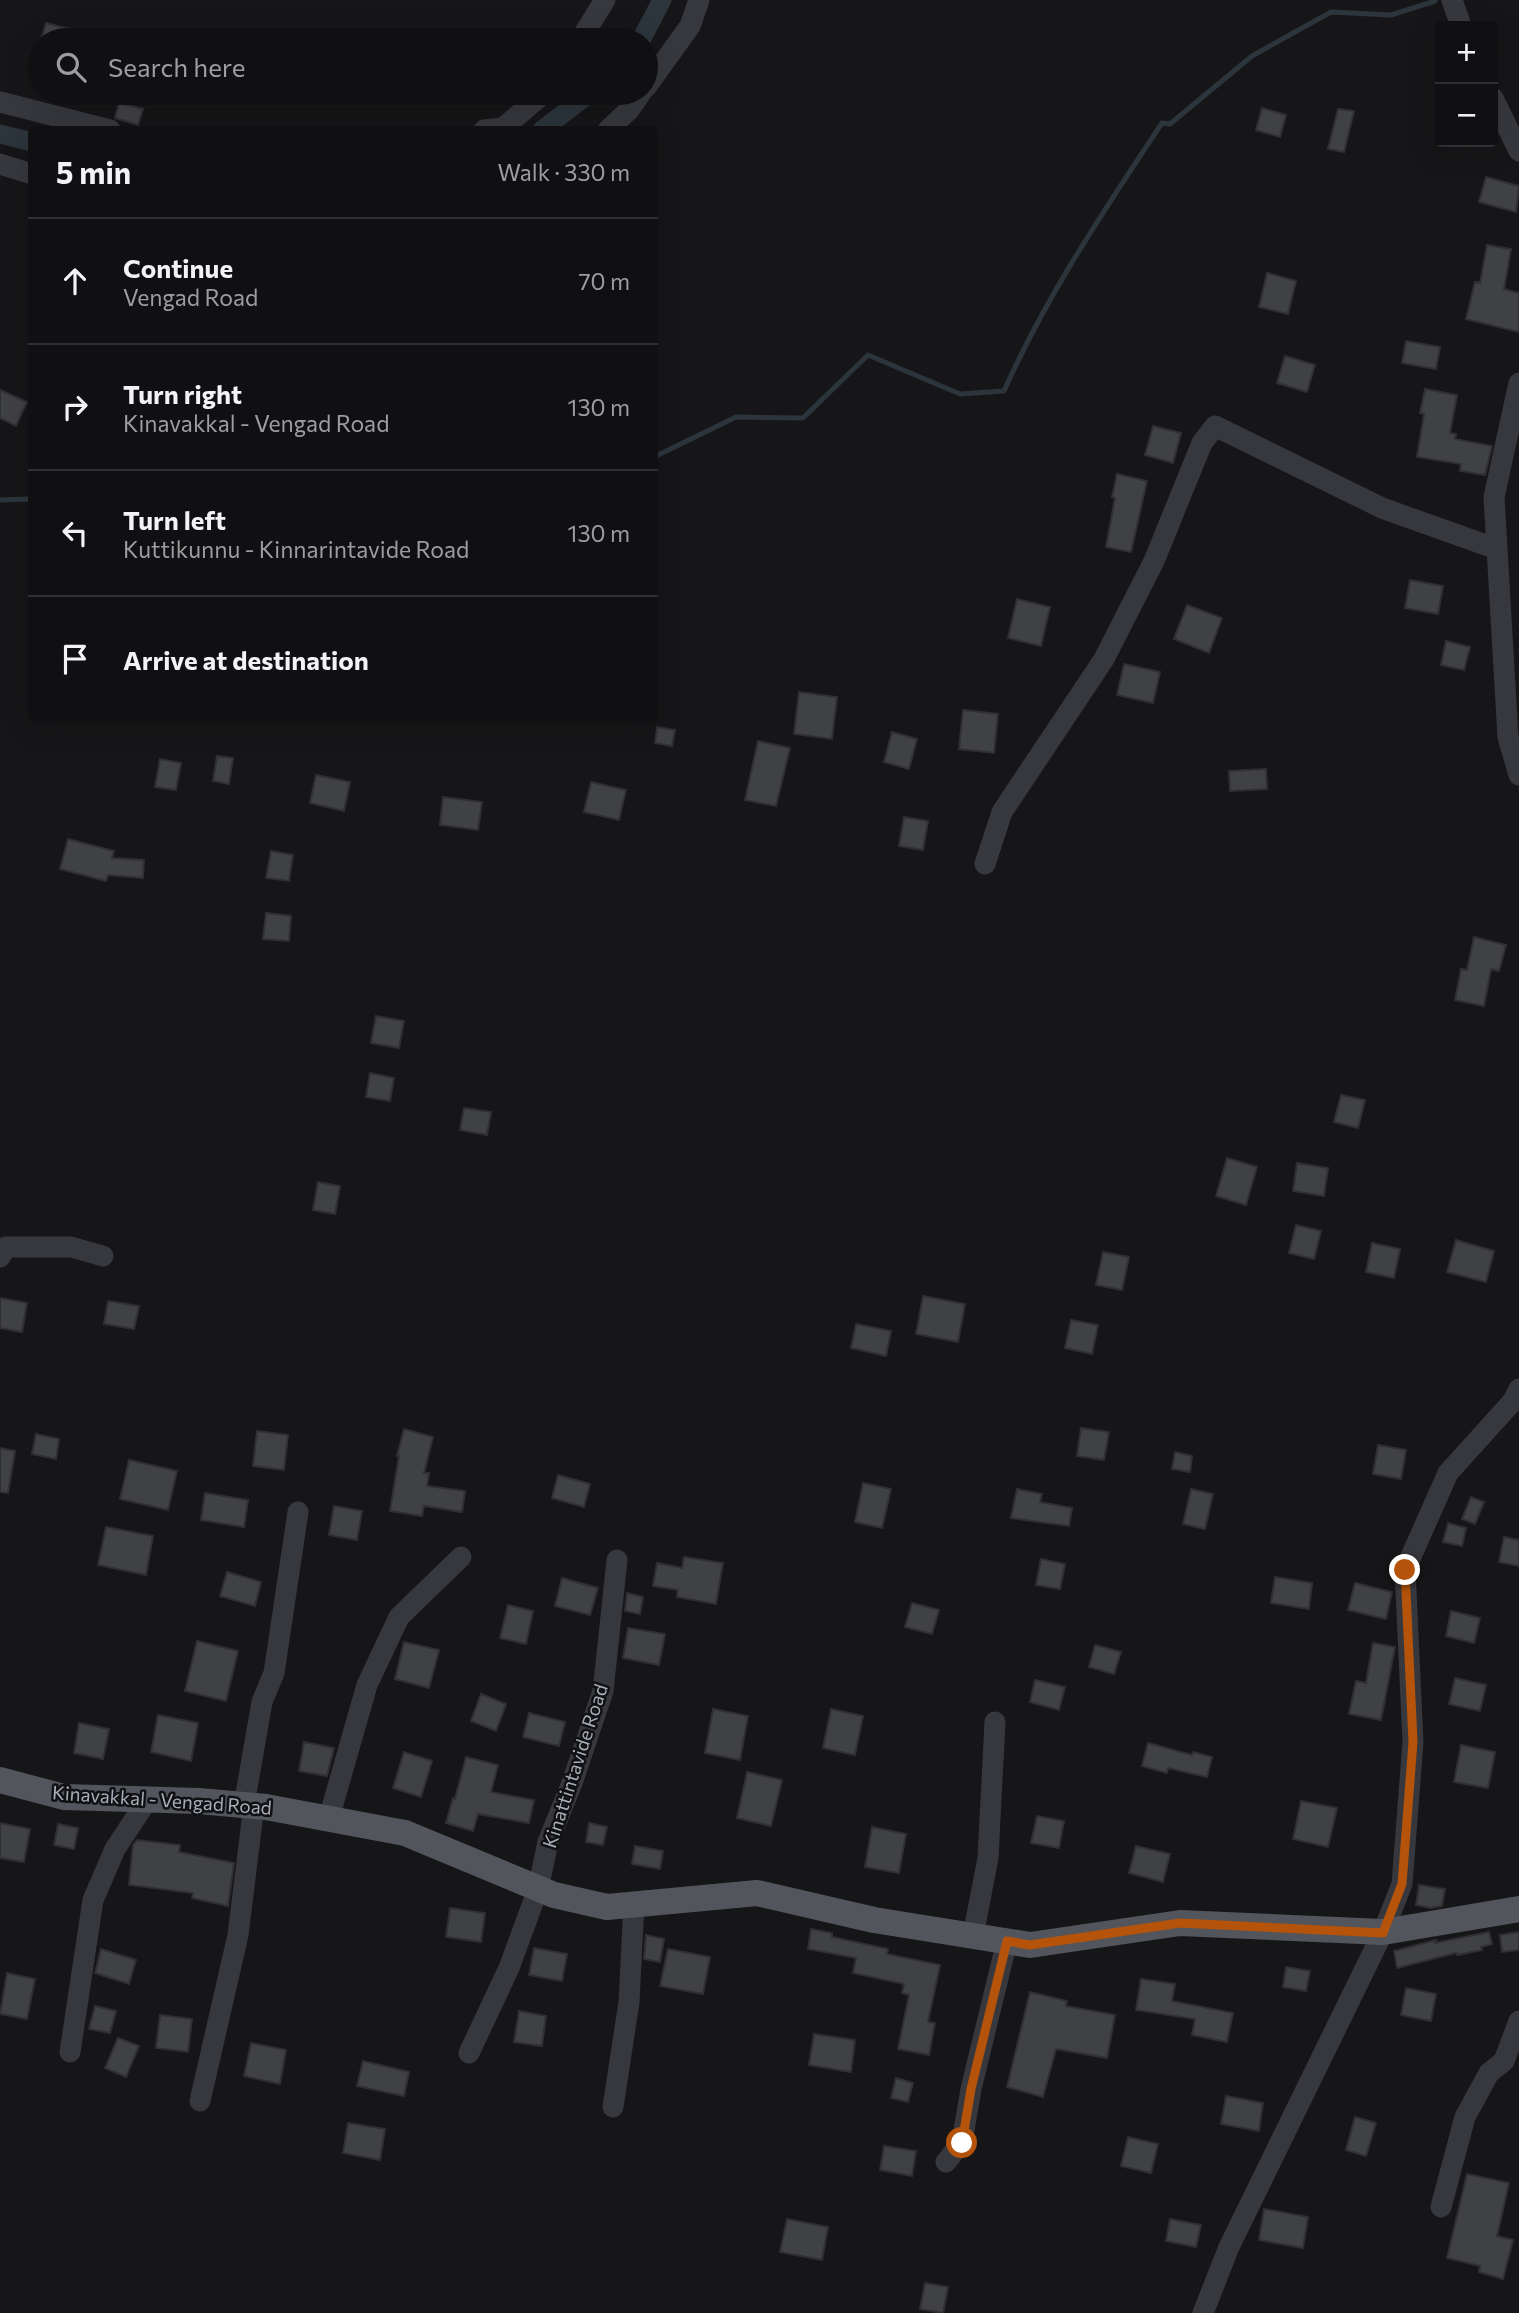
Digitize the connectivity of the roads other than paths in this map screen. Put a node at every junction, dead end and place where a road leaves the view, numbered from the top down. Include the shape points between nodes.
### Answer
1 (605, 0) edge
2 (699, 0) edge
3 (1452, 0) edge
4 (1459, 21) edge
5 (588, 28) edge
6 (658, 70) edge
7 (0, 102) edge
8 (528, 105) edge
9 (633, 105) edge
10 (1498, 108) edge
11 (94, 126) edge
12 (500, 126) edge
13 (612, 126) edge
14 (1519, 151) edge
15 (0, 164) edge
16 (28, 173) edge
17 (1519, 383) edge
18 (1497, 549) junction
19 (1519, 775) edge
20 (985, 864) dead end
21 (103, 1256) dead end
22 (0, 1257) edge
23 (1519, 1388) edge
24 (298, 1512) dead end
25 (461, 1557) dead end
26 (617, 1560) dead end
27 (995, 1722) dead end
28 (0, 1780) edge
29 (149, 1799) junction
30 (249, 1805) junction
31 (329, 1818) junction
32 (538, 1889) junction
33 (634, 1904) junction
34 (1519, 1909) edge
35 (1383, 1933) junction
36 (973, 1936) junction
37 (1007, 1941) junction
38 (1519, 2021) edge
39 (70, 2052) dead end
40 (469, 2053) dead end
41 (200, 2101) dead end
42 (613, 2106) dead end
43 (946, 2162) dead end
44 (1441, 2207) dead end
45 (1203, 2313) edge

1 - 5 street
2 - 6 street via 690,26
3 - 4 street
7 - 11 street
8 - 12 street
9 - 13 street
10 - 14 street
15 - 16 street
17 - 18 street via 1494,497
18 - 19 street via 1508,737
18 - 20 street via 1382,508 1215,426 1202,443 1154,561 1104,659 1002,812
21 - 22 street via 71,1247 6,1247
23 - 35 street via 1513,1401 1448,1473 1405,1570 1413,1742 1402,1884
24 - 30 street via 274,1673 262,1702
25 - 31 street via 399,1617 367,1685
26 - 32 street, Kinattintavide Road via 603,1691 548,1842
27 - 36 street via 988,1858
28 - 29 main road, Kinavakkal - Vengad Road via 64,1797
29 - 30 main road, Kinavakkal - Vengad Road
29 - 39 street via 115,1849 93,1900
30 - 31 main road, Kinavakkal - Vengad Road
30 - 41 street via 238,1935
31 - 32 main road, Kinavakkal - Vengad Road via 405,1833
32 - 33 main road, Kinavakkal - Vengad Road via 607,1907
32 - 40 street, Kinattintavide Road via 509,1968
33 - 36 main road, Kinavakkal - Vengad Road via 757,1893 874,1920
33 - 42 street via 629,2002
34 - 35 main road, Kinavakkal - Vengad Road
35 - 37 main road, Kinavakkal - Vengad Road via 1180,1923 1030,1945
35 - 45 street via 1229,2247
36 - 37 main road, Kinavakkal - Vengad Road
37 - 43 street via 962,2143
38 - 44 street via 1504,2061 1489,2073 1465,2117

